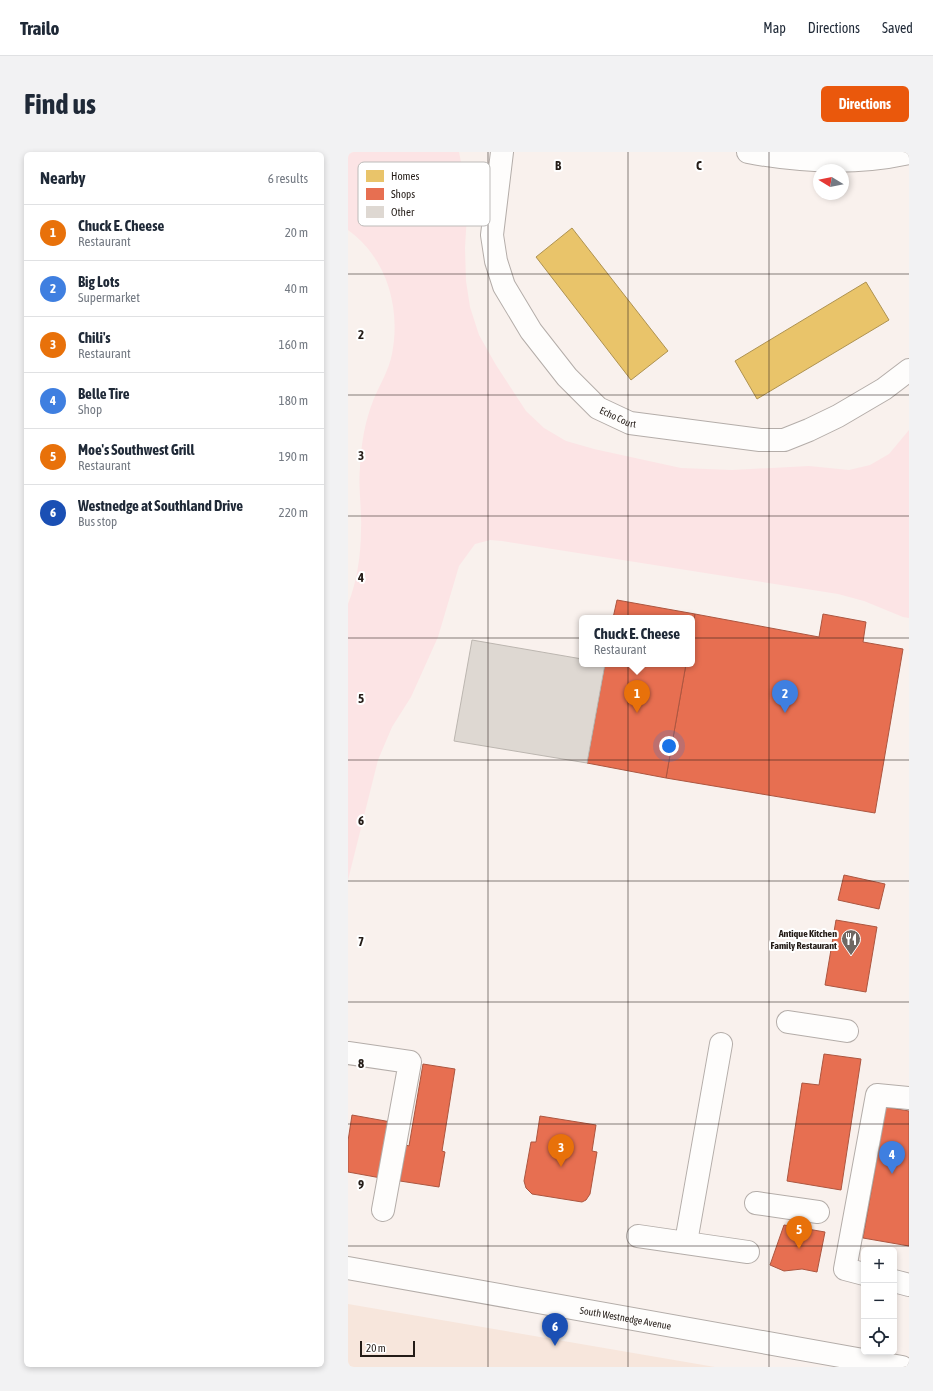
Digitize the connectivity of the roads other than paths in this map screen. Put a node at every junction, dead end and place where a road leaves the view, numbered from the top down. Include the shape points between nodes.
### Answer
1 (502, 152) edge
2 (748, 152) edge
3 (909, 153) edge
4 (909, 370) edge
5 (788, 1022) dead end
6 (847, 1031) dead end
7 (721, 1044) dead end
8 (348, 1053) edge
9 (909, 1098) edge
10 (756, 1203) dead end
11 (383, 1210) dead end
12 (818, 1212) dead end
13 (638, 1236) dead end
14 (686, 1242) junction
15 (748, 1252) dead end
16 (348, 1268) edge
17 (861, 1273) edge
18 (897, 1282) edge
19 (909, 1285) edge
20 (902, 1367) edge

1 - 4 street, Echo Court via 492,234 496,261 504,286 544,348 567,377 598,408 630,423 760,440 784,440 838,416 884,389
2 - 3 street via 815,161 891,157
5 - 6 street
7 - 14 street
8 - 11 street via 410,1062
9 - 17 street via 877,1095 845,1269
10 - 12 street
13 - 14 street
14 - 15 street
16 - 20 street, South Westnedge Avenue
18 - 19 street

